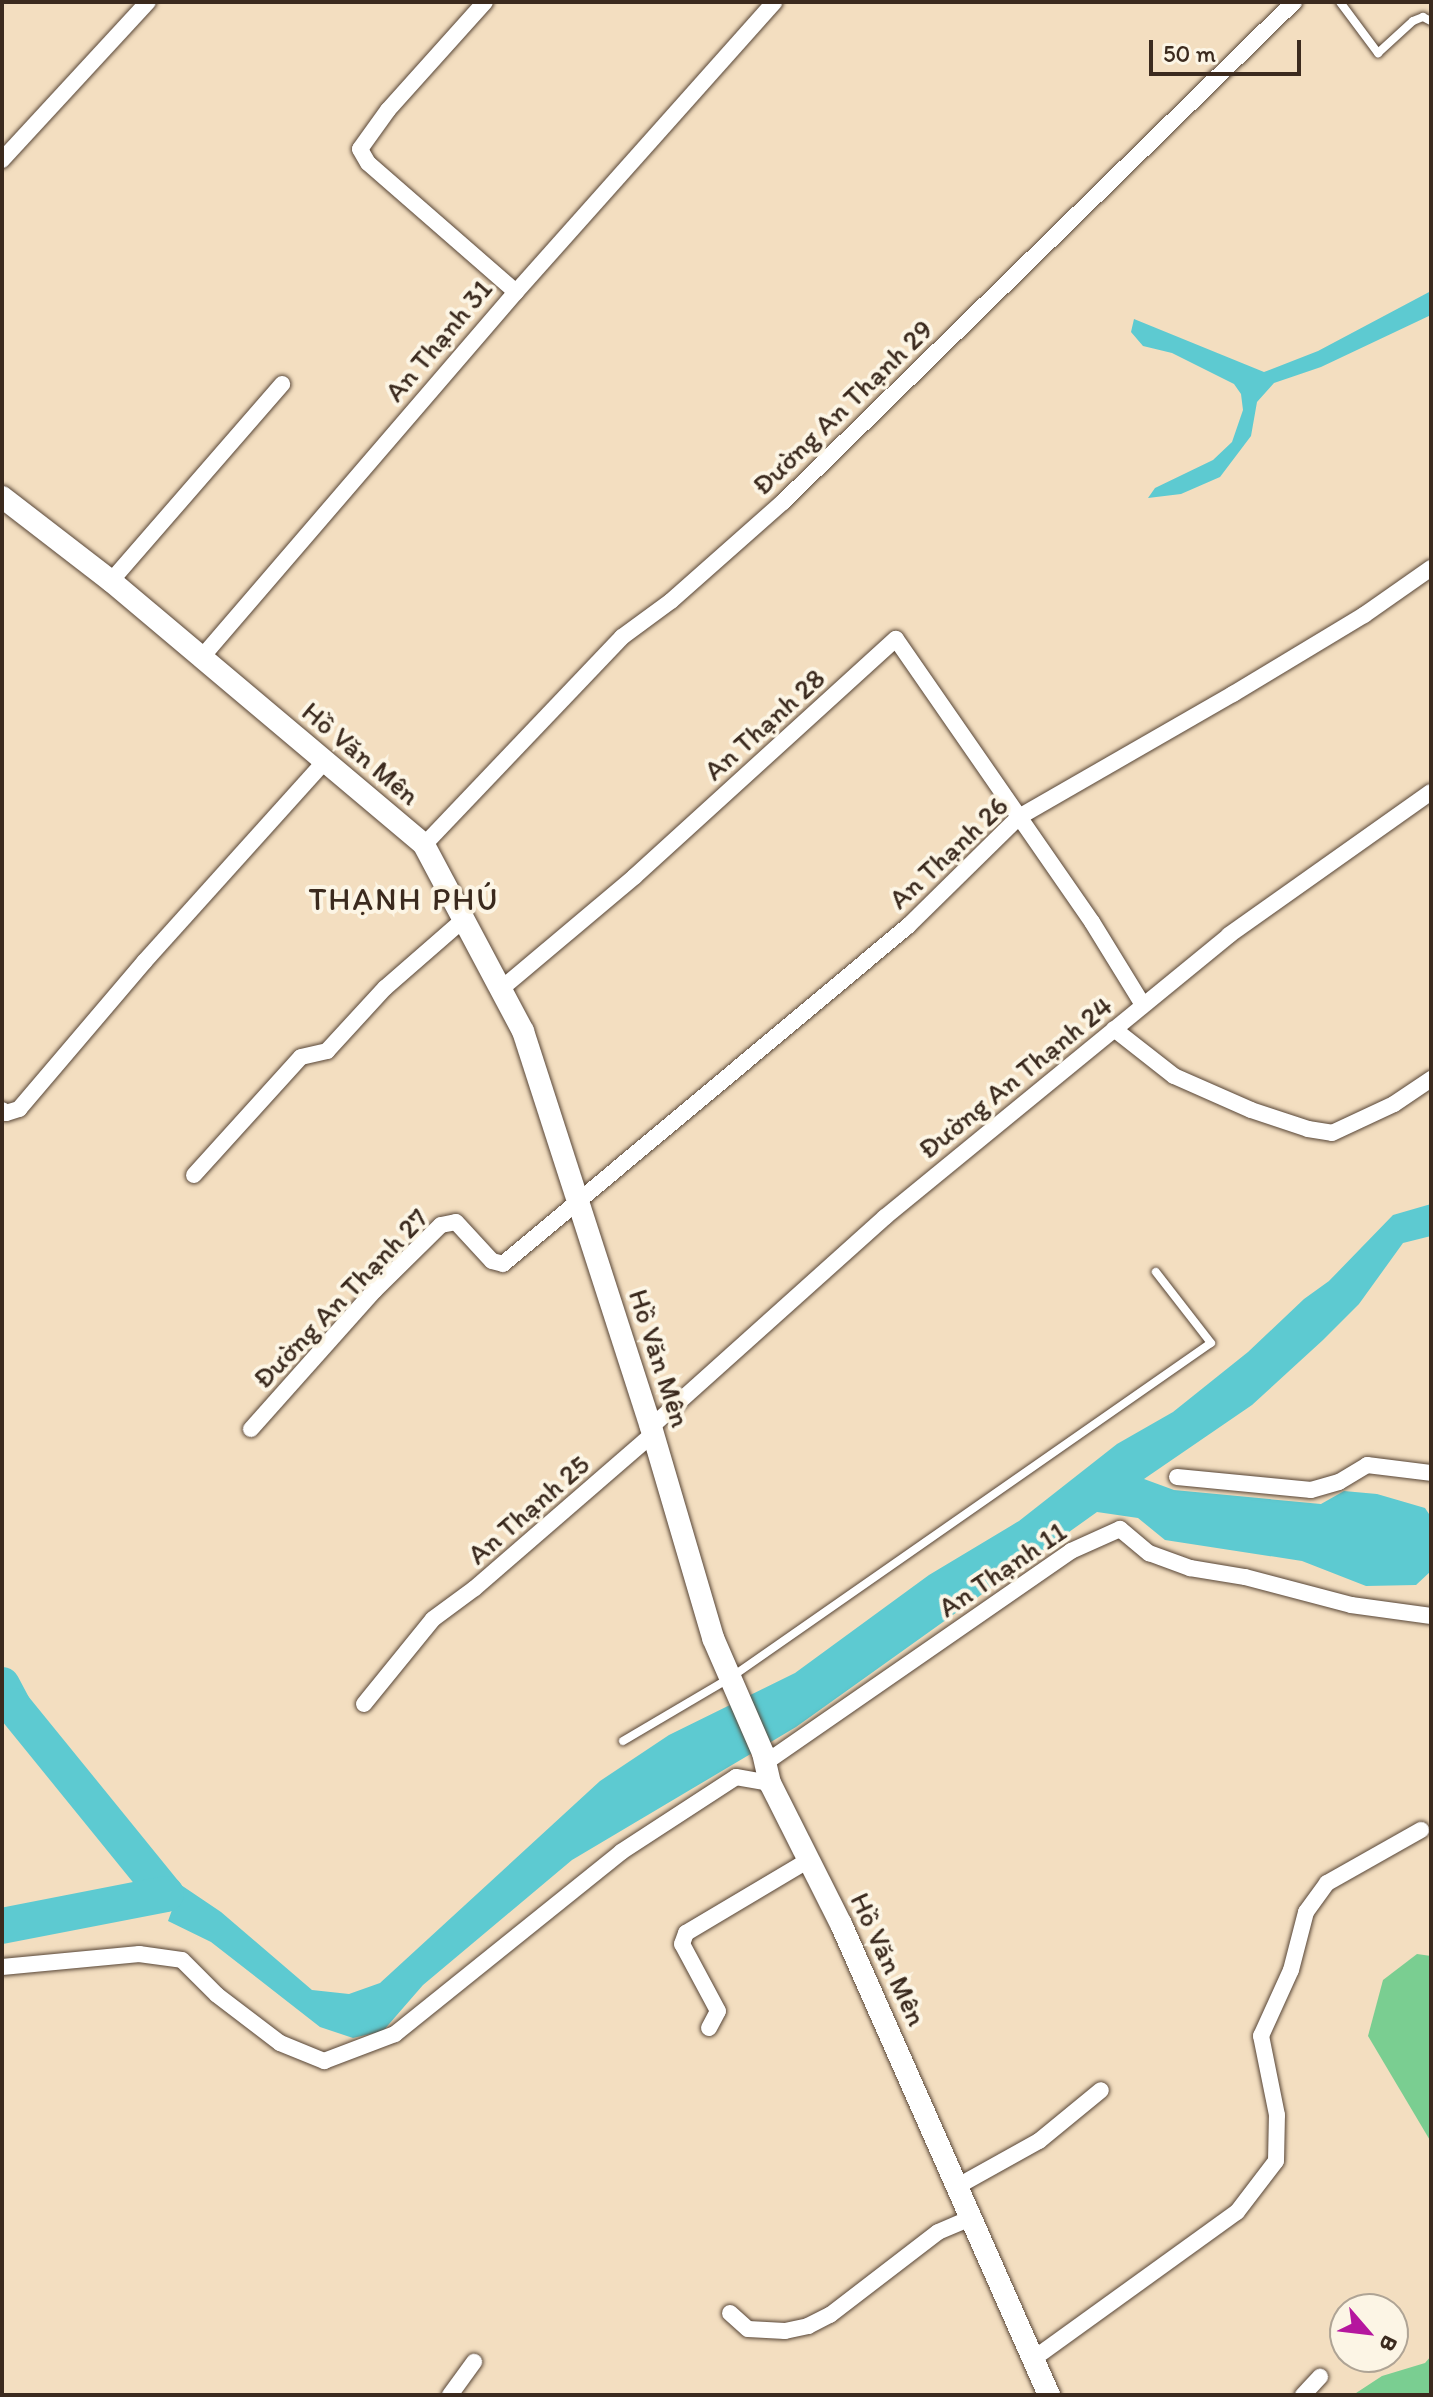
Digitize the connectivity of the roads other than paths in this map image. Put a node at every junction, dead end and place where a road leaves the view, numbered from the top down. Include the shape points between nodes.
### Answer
1 (148, 2) edge
2 (485, 2) edge
3 (774, 2) edge
4 (1294, 2) edge
5 (1340, 2) edge
6 (1431, 21) edge
7 (2, 160) edge
8 (516, 292) junction
9 (282, 384) dead end
10 (2, 497) edge
11 (1431, 568) edge
12 (111, 581) junction
13 (202, 657) junction
14 (325, 761) junction
15 (1431, 792) edge
16 (1019, 817) junction
17 (424, 845) junction
18 (464, 919) junction
19 (501, 989) junction
20 (1143, 1005) junction
21 (1114, 1029) junction
22 (1431, 1079) edge
23 (2, 1110) edge
24 (194, 1175) dead end
25 (579, 1203) junction
26 (1156, 1272) dead end
27 (251, 1429) dead end
28 (652, 1430) junction
29 (1431, 1473) edge
30 (1177, 1477) dead end
31 (1431, 1616) edge
32 (733, 1686) junction
33 (364, 1704) dead end
34 (623, 1741) dead end
35 (766, 1766) junction
36 (1421, 1830) dead end
37 (809, 1860) junction
38 (2, 1967) edge
39 (709, 2028) dead end
40 (1101, 2090) dead end
41 (958, 2186) junction
42 (971, 2218) junction
43 (730, 2313) dead end
44 (1033, 2359) junction
45 (474, 2362) dead end
46 (1320, 2377) dead end
47 (450, 2395) edge
48 (1049, 2395) edge
49 (1303, 2395) edge

1 - 7 street
2 - 8 street, An Thạnh 31 via 360,149 368,163
3 - 8 street
4 - 17 street, Đường An Thạnh 29 via 783,502 622,637
5 - 6 lane via 1378,53 1413,21
8 - 13 street, An Thạnh 31
9 - 12 street
10 - 12 street, Hồ Văn Mên
11 - 16 street, An Thạnh 26 via 1259,679
12 - 13 street, Hồ Văn Mên
13 - 14 street, Hồ Văn Mên
14 - 17 street, Hồ Văn Mên
14 - 23 street via 19,1109
15 - 20 street, Đường An Thạnh 24 via 1229,935
16 - 19 street, An Thạnh 28 via 896,639 634,877
16 - 20 street
16 - 25 street, An Thạnh 26 via 908,926
17 - 18 street, Hồ Văn Mên
18 - 19 street, Hồ Văn Mên
18 - 24 street via 385,988 327,1051 301,1057
19 - 25 street, Hồ Văn Mên via 523,1031
20 - 21 street, Đường An Thạnh 24
21 - 22 street via 1174,1076 1251,1110 1332,1133 1394,1104
21 - 28 street, Đường An Thạnh 24 via 885,1217
25 - 27 street, Đường An Thạnh 27 via 503,1264 492,1261 456,1222 441,1225 374,1291
25 - 28 street, Hồ Văn Mên
26 - 32 lane via 1211,1343
28 - 32 street, Hồ Văn Mên via 713,1638
28 - 33 street, An Thạnh 25 via 433,1619
29 - 30 street via 1367,1465 1339,1482 1311,1490
31 - 35 street, An Thạnh 11 via 1351,1605 1190,1568 1149,1553 1120,1529 1071,1551
32 - 34 lane
32 - 35 street, Hồ Văn Mên
35 - 37 street, Hồ Văn Mên
35 - 38 street via 736,1777 621,1852 395,2034 324,2061 280,2043 217,1995 182,1960 139,1954
36 - 44 street via 1327,1883 1306,1912 1291,1970 1261,2036 1277,2115 1276,2161 1237,2212
37 - 39 street via 686,1933 682,1944 718,2011
37 - 41 street, Hồ Văn Mên
40 - 41 street via 1039,2141
41 - 42 street, Hồ Văn Mên
42 - 43 street via 938,2232 808,2326 748,2329
42 - 44 street, Hồ Văn Mên
44 - 48 street, Hồ Văn Mên
45 - 47 street
46 - 49 street

